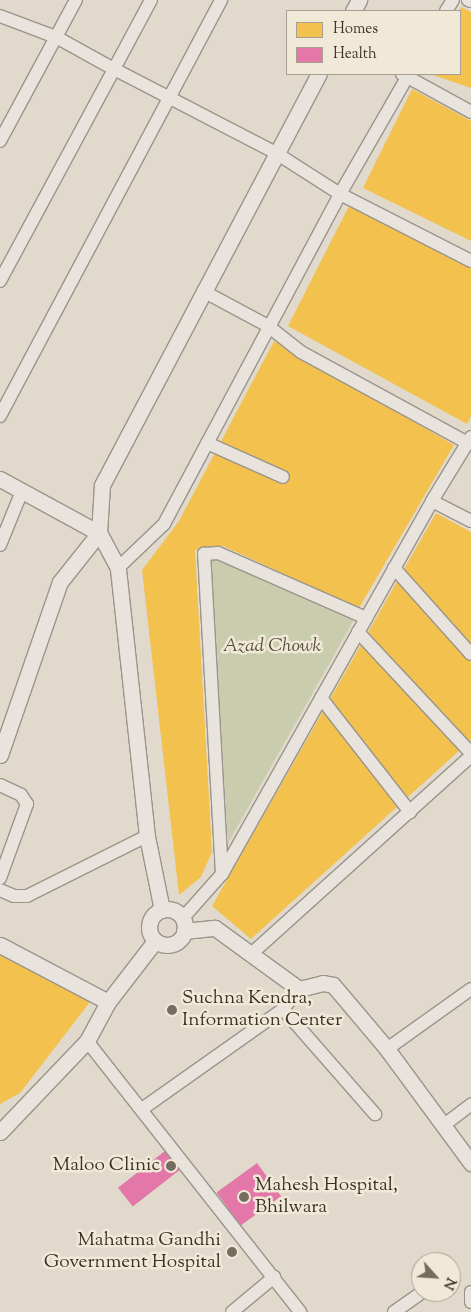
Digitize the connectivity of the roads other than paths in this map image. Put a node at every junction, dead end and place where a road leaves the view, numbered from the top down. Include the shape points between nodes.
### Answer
1 (76, 0) edge
2 (151, 0) edge
3 (221, 0) edge
4 (0, 16) edge
5 (56, 37) junction
6 (114, 69) junction
7 (318, 75) edge
8 (406, 75) edge
9 (170, 99) junction
10 (471, 112) edge
11 (0, 141) edge
12 (276, 153) junction
13 (340, 194) junction
14 (471, 261) edge
15 (0, 281) edge
16 (203, 291) junction
17 (268, 326) junction
18 (0, 416) edge
19 (469, 440) edge
20 (207, 443) junction
21 (283, 478) dead end
22 (0, 479) edge
23 (22, 491) junction
24 (432, 500) junction
25 (471, 521) edge
26 (99, 533) junction
27 (0, 544) edge
28 (118, 568) junction
29 (394, 568) junction
30 (366, 618) junction
31 (358, 632) junction
32 (471, 654) edge
33 (321, 698) junction
34 (471, 754) edge
35 (0, 755) edge
36 (0, 784) edge
37 (410, 812) junction
38 (147, 836) junction
39 (222, 874) junction
40 (0, 878) edge
41 (0, 890) edge
42 (162, 910) junction
43 (183, 925) junction
44 (155, 940) junction
45 (0, 945) edge
46 (250, 956) junction
47 (299, 989) junction
48 (471, 989) edge
49 (108, 1002) junction
50 (283, 1009) junction
51 (87, 1041) junction
52 (387, 1049) junction
53 (471, 1105) edge
54 (142, 1109) junction
55 (375, 1114) dead end
56 (444, 1125) junction
57 (0, 1132) edge
58 (471, 1163) edge
59 (274, 1278) junction
60 (471, 1292) edge
61 (411, 1300) edge
62 (471, 1302) edge
63 (232, 1312) edge
64 (300, 1312) edge
65 (394, 1312) edge

1 - 5 street
2 - 6 street
3 - 9 street
4 - 5 street
5 - 6 street
5 - 11 street
6 - 9 street
6 - 15 street
7 - 12 street
8 - 10 street
8 - 13 street
9 - 12 street
9 - 18 street
12 - 13 street
12 - 16 street
13 - 14 street
13 - 17 street
16 - 17 street
16 - 26 street via 102,485
17 - 19 street via 301,352
17 - 20 street
19 - 24 street
20 - 21 street
20 - 28 street via 164,524
22 - 23 street
23 - 26 street
23 - 27 street
24 - 25 street
24 - 29 street
26 - 28 street
26 - 35 street via 60,582
28 - 38 street
29 - 30 street
29 - 32 street
30 - 31 street
30 - 39 street via 218,552 204,554
31 - 33 street
31 - 34 street
33 - 37 street
33 - 39 street
34 - 37 street
36 - 40 street via 21,795 27,804
37 - 46 street
38 - 41 street via 28,896 14,896
38 - 42 street
39 - 43 street
42 - 43 street via 173,911
42 - 44 street via 153,916 149,926
43 - 44 street via 179,940 170,945
43 - 46 street via 215,928
44 - 49 street
45 - 49 street
46 - 47 street
47 - 50 street
47 - 52 street via 322,983 333,985
48 - 52 street
49 - 51 street
50 - 54 street
50 - 55 street
51 - 54 street
51 - 57 street
52 - 56 street
53 - 56 street
54 - 59 street
56 - 58 street
59 - 63 street
59 - 64 street
60 - 62 street
61 - 65 street

